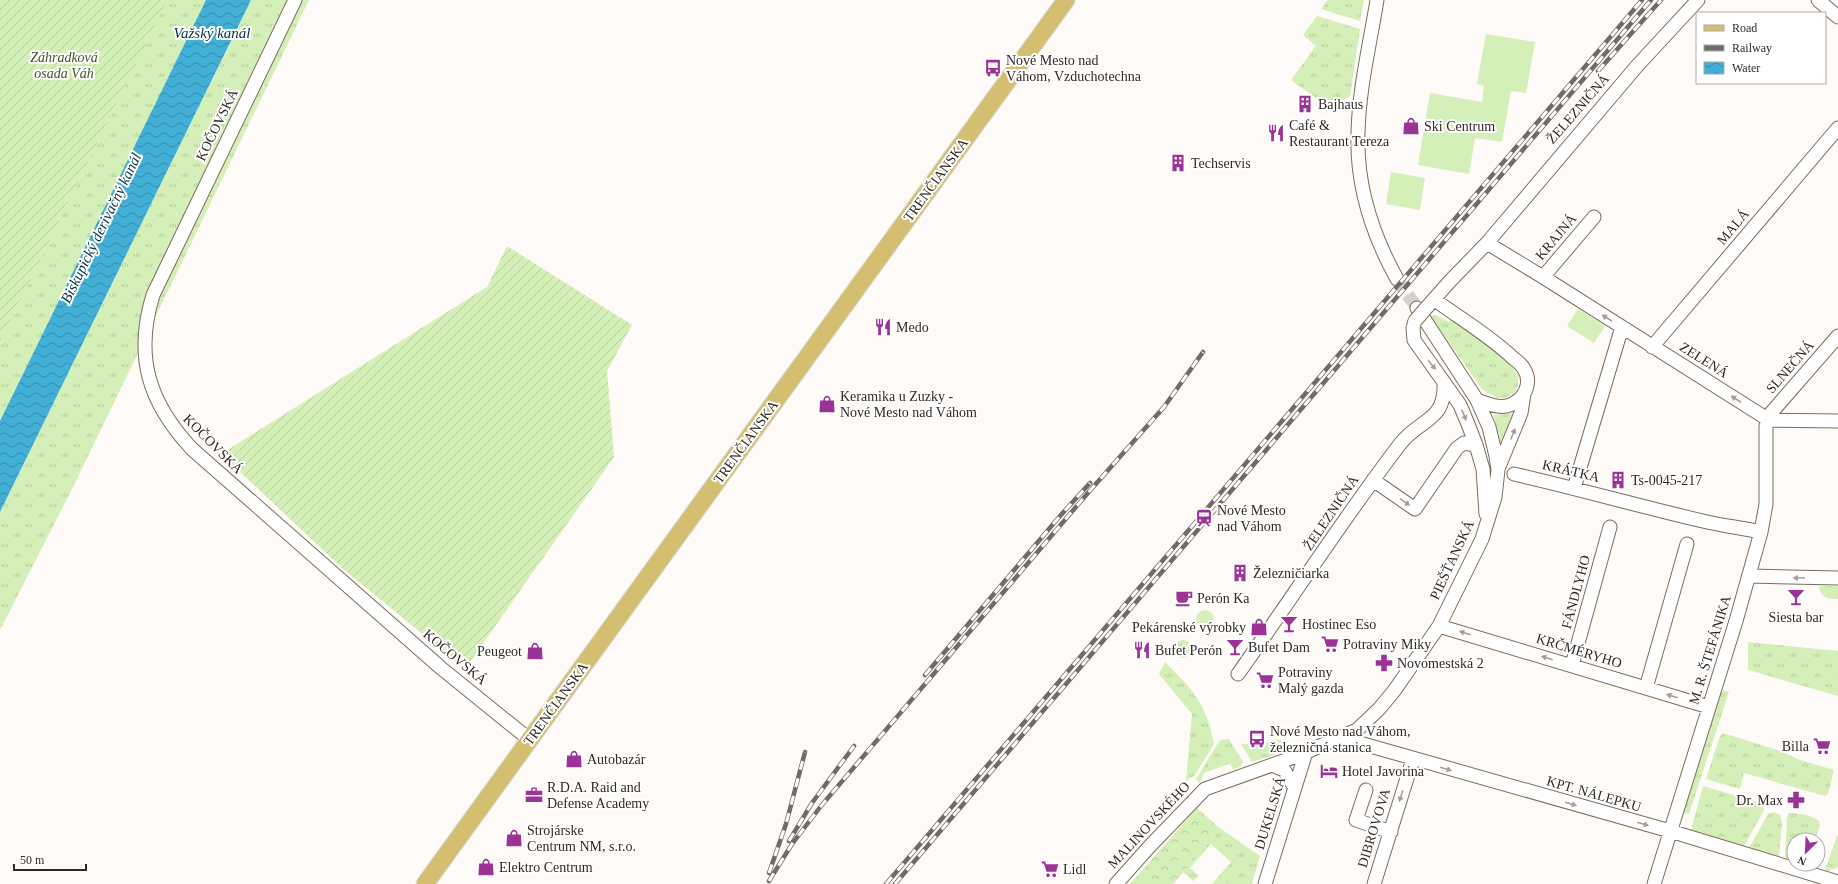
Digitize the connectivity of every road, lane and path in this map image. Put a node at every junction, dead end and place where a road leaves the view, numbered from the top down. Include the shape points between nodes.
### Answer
1 (295, 0) edge
2 (1066, 0) edge
3 (1377, 0) edge
4 (1698, 0) edge
5 (1818, 0) edge
6 (1838, 17) edge
7 (1838, 128) edge
8 (1594, 217) dead end
9 (1487, 243) junction
10 (1543, 277) junction
11 (1397, 279) tunnel mouth
12 (1426, 305) junction
13 (1622, 327) junction
14 (1838, 336) edge
15 (1652, 347) junction
16 (1444, 382) junction
17 (1524, 394) junction
18 (1477, 400) junction
19 (1769, 420) junction
20 (1838, 421) edge
21 (1476, 445) junction
22 (1498, 470) junction
23 (1514, 474) dead end
24 (1373, 480) junction
25 (1574, 488) junction
26 (1488, 519) junction
27 (1610, 527) dead end
28 (1760, 532) junction
29 (1687, 544) dead end
30 (1749, 576) junction
31 (1838, 578) edge
32 (1439, 626) junction
33 (1572, 665) junction
34 (1238, 674) dead end
35 (1646, 688) junction
36 (1709, 707) junction
37 (1342, 738) junction
38 (530, 740) junction
39 (1306, 752) junction
40 (1413, 759) junction
41 (1272, 765) junction
42 (1295, 788) junction
43 (1205, 789) joint
44 (1366, 790) dead end
45 (1670, 831) junction
46 (1391, 832) junction
47 (1838, 882) edge
48 (426, 884) edge
49 (1116, 884) edge
50 (1265, 884) edge
51 (1374, 884) edge
52 (1654, 884) edge

1 - 38 street, KOČOVSKÁ via 153,296 146,322 144,346 146,364 156,398 169,422 202,458 441,668
2 - 38 main road, TRENČIANSKA
3 - 11 street via 1359,115 1358,153 1369,215
4 - 9 street, ŽELEZNIČNÁ via 1612,95
5 - 6 street
7 - 15 street, MALÁ
8 - 10 street, KRAJNÁ
9 - 10 street, ZELENÁ
9 - 12 street, ŽELEZNIČNÁ
13 -> 10 street, ZELENÁ
12 -> 16 street, ŽELEZNIČNÁ, bridge via 1415,321 1414,340
12 - 17 street via 1490,339 1523,367 1528,382
12 - 18 street, PIEŠŤANSKÁ
13 - 15 street, ZELENÁ
13 - 25 street
14 - 19 street, SLNEČNÁ via 1771,413
19 -> 15 street, ZELENÁ
16 -> 21 street via 1460,405
16 - 24 street, ŽELEZNIČNÁ via 1445,395 1440,409 1402,442
17 - 18 street via 1515,403 1505,406 1494,406
22 -> 17 street via 1522,413
18 - 22 street, PIEŠŤANSKÁ via 1492,434
19 - 20 street
19 - 28 street, M. R. ŠTEFÁNIKA via 1766,426 1765,445 1766,504
24 -> 21 street via 1415,510 1457,448 1464,443
21 - 26 street via 1485,487 1485,512
22 - 26 street, PIEŠŤANSKÁ via 1495,498
23 - 25 street, KRÁTKA
24 - 34 street, ŽELEZNIČNÁ
25 - 28 street, KRÁTKA via 1708,522
26 - 32 street, PIEŠŤANSKÁ via 1474,558
27 - 33 street, FÁNDLYHO
28 - 30 street, M. R. ŠTEFÁNIKA
29 - 35 street
31 -> 30 street
30 - 36 street, M. R. ŠTEFÁNIKA
33 -> 32 street, KRČMÉRYHO
32 - 37 street, PIEŠŤANSKÁ via 1410,670 1379,709 1357,730
33 - 35 street, KRČMÉRYHO
36 -> 35 street, KRČMÉRYHO
36 - 45 street, M. R. ŠTEFÁNIKA
37 - 39 street, PIEŠŤANSKÁ
37 - 40 street, KPT. NÁLEPKU
38 - 48 main road, TRENČIANSKA
39 - 41 street, PIEŠŤANSKÁ
39 - 42 street, DUKELSKÁ
40 -> 45 street, KPT. NÁLEPKU
40 -> 46 street, DIBROVOVA
41 - 42 street via 1284,770
41 - 43 street, PIEŠŤANSKÁ
42 - 50 street, DUKELSKÁ
43 - 49 street, MALINOVSKÉHO
44 - 46 street via 1356,820
45 - 47 street, KPT. NÁLEPKU
45 - 52 street, M. R. ŠTEFÁNIKA
46 - 51 street, DIBROVOVA

